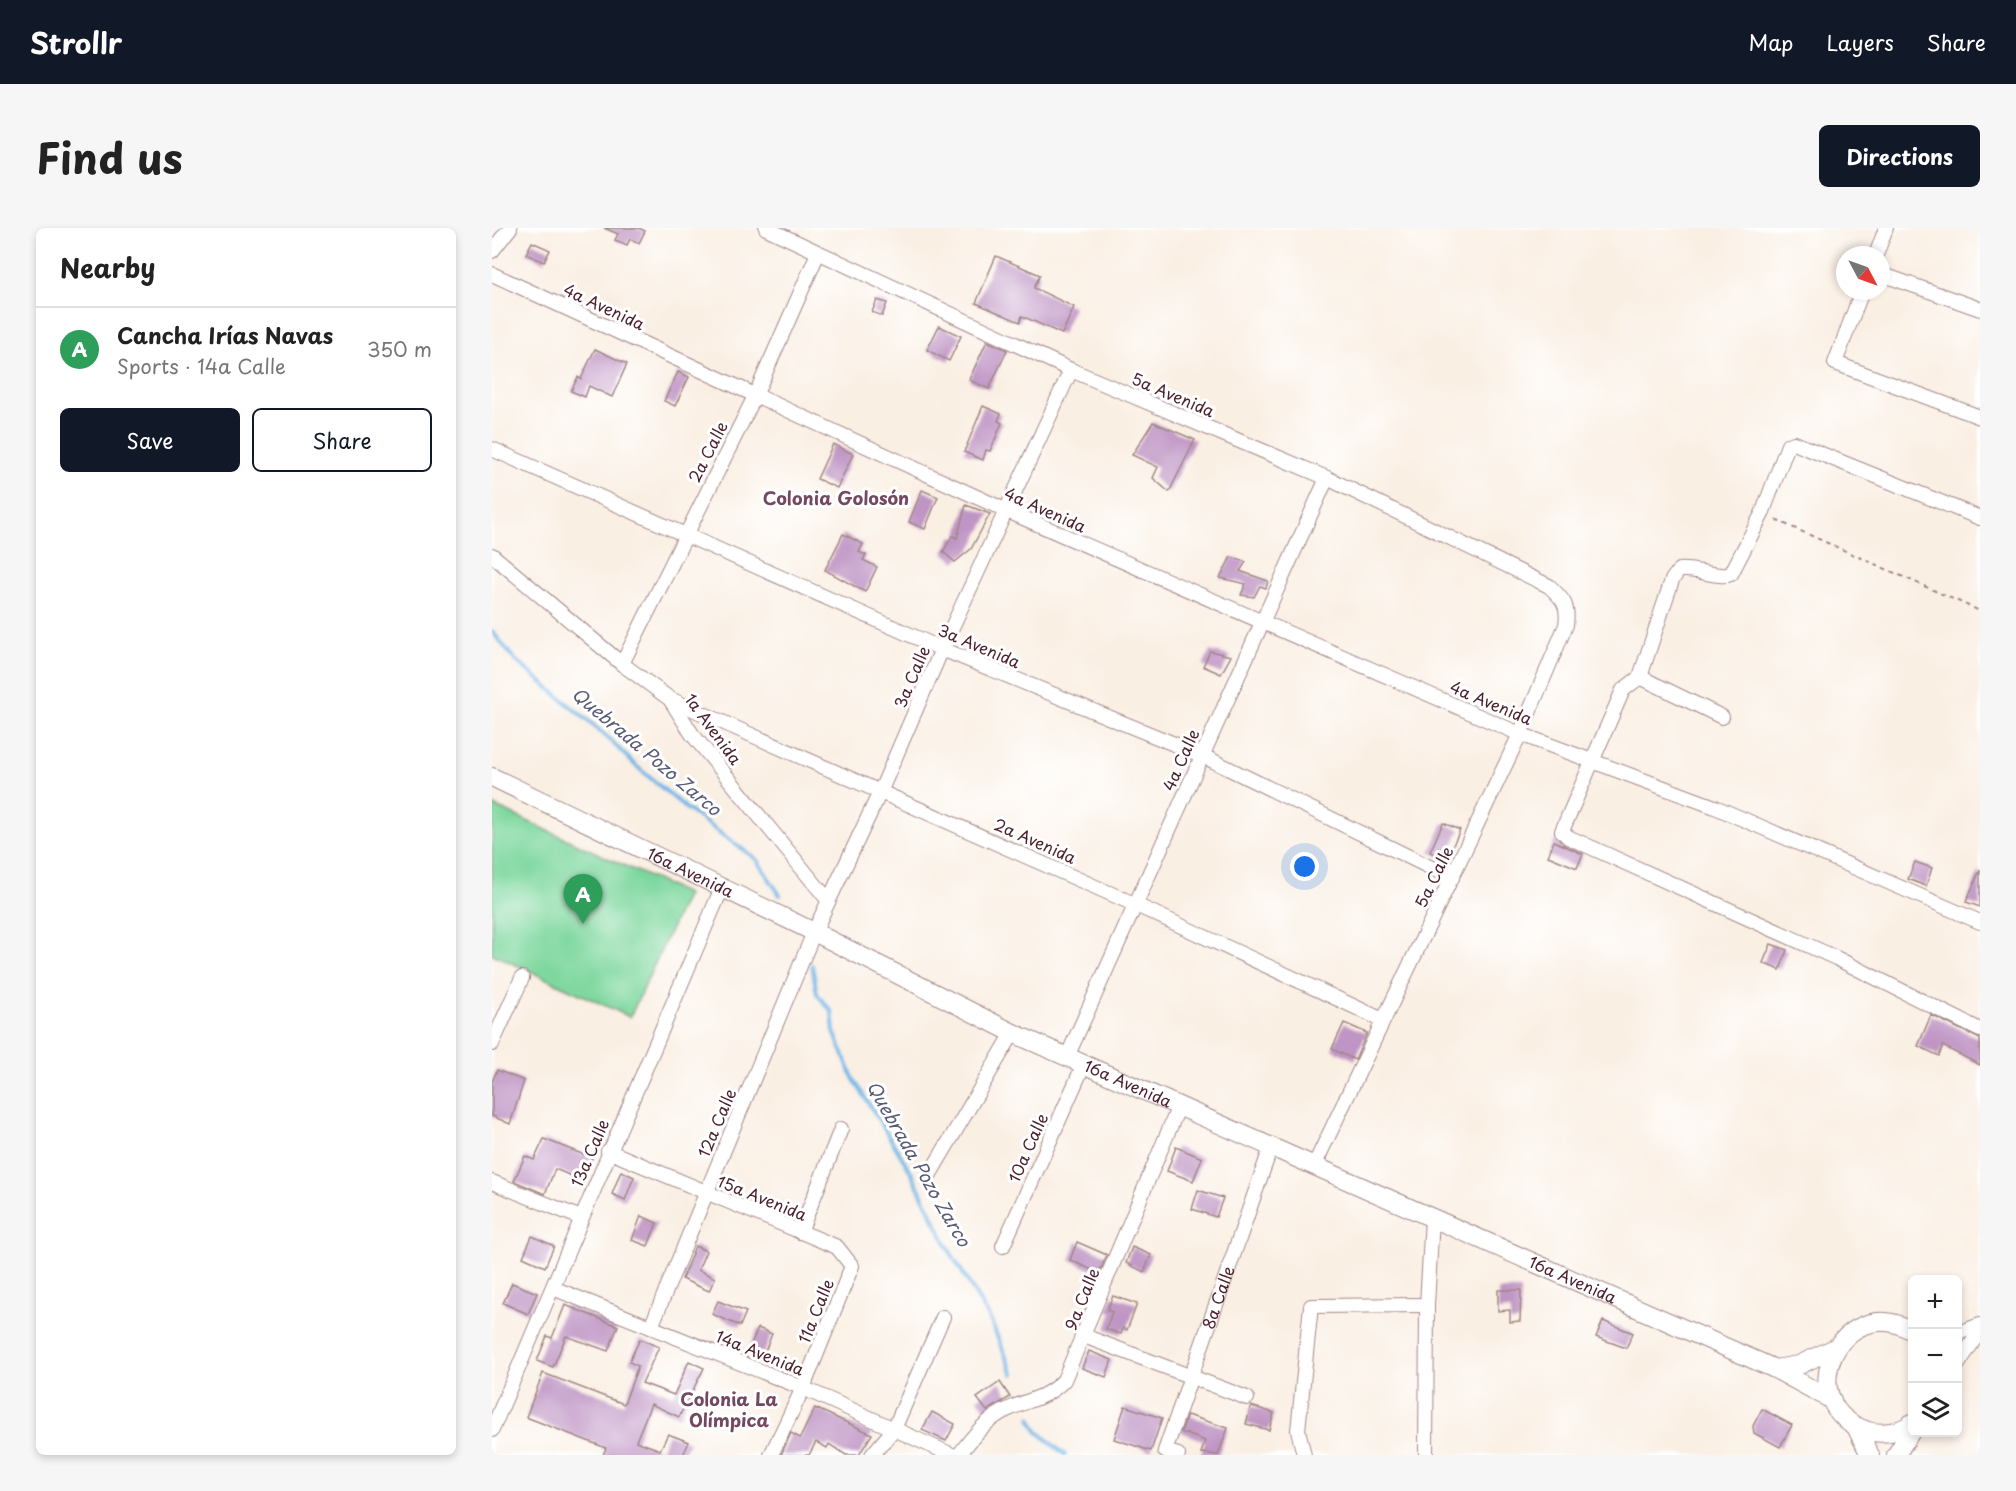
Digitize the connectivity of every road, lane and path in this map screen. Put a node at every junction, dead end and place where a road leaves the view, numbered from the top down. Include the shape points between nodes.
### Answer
1 (510, 228) edge
2 (766, 228) edge
3 (1886, 228) edge
4 (1879, 246) edge
5 (492, 250) edge
6 (818, 253) junction
7 (492, 274) edge
8 (1890, 277) edge
9 (1859, 300) edge
10 (1980, 309) edge
11 (1071, 370) junction
12 (755, 396) junction
13 (1980, 417) edge
14 (492, 449) edge
15 (1327, 478) junction
16 (1005, 510) junction
17 (1762, 514) junction
18 (1980, 518) edge
19 (685, 534) junction
20 (492, 555) edge
21 (1563, 599) joint
22 (1980, 611) edge
23 (1262, 622) junction
24 (942, 649) junction
25 (622, 664) junction
26 (1640, 677) junction
27 (670, 699) junction
28 (1722, 717) dead end
29 (1520, 734) junction
30 (1201, 755) junction
31 (1593, 760) junction
32 (492, 777) edge
33 (881, 790) junction
34 (1452, 878) junction
35 (721, 890) junction
36 (828, 900) junction
37 (1134, 904) junction
38 (1980, 922) edge
39 (814, 932) junction
40 (522, 978) dead end
41 (1383, 1020) junction
42 (1980, 1030) edge
43 (1013, 1033) junction
44 (492, 1044) edge
45 (1066, 1057) junction
46 (1084, 1064) junction
47 (1179, 1106) junction
48 (841, 1129) dead end
49 (1271, 1147) junction
50 (608, 1150) junction
51 (1314, 1166) junction
52 (927, 1179) dead end
53 (492, 1182) edge
54 (705, 1193) junction
55 (580, 1218) junction
56 (1432, 1218) junction
57 (800, 1232) junction
58 (1003, 1246) dead end
59 (837, 1247) joint
60 (553, 1287) junction
61 (1427, 1305) junction
62 (943, 1317) dead end
63 (1980, 1325) edge
64 (651, 1327) junction
65 (1908, 1329) edge
66 (1980, 1331) edge
67 (1962, 1332) edge
68 (1084, 1336) junction
69 (1837, 1347) junction
70 (1980, 1352) edge
71 (1962, 1358) edge
72 (1962, 1359) edge
73 (1775, 1369) junction
74 (1193, 1379) junction
75 (802, 1388) junction
76 (492, 1393) edge
77 (1246, 1398) dead end
78 (505, 1399) junction
79 (1832, 1400) junction
80 (1908, 1425) edge
81 (1856, 1427) junction
82 (894, 1429) junction
83 (492, 1430) edge
84 (1908, 1436) edge
85 (1172, 1453) edge
86 (771, 1455) edge
87 (872, 1455) edge
88 (952, 1455) edge
89 (959, 1455) edge
90 (1304, 1455) edge
91 (1426, 1455) edge
92 (1870, 1455) edge
93 (1896, 1455) edge

1 - 5 street
2 - 6 street, 5a Avenida
3 - 4 street
6 - 11 street, 5a Avenida
6 - 12 street, 2a Calle
7 - 12 street, 4a Avenida
8 - 10 street
9 - 13 street via 1835,363
11 - 15 street, 5a Avenida
11 - 16 street, 3a Calle
12 - 16 street, 4a Avenida
12 - 19 street, 2a Calle
14 - 19 street, 3a Avenida
15 - 21 street, 5a Avenida via 1549,586
15 - 23 street, 4a Calle
16 - 23 street, 4a Avenida
16 - 24 street, 3a Calle
17 - 18 street via 1788,445 1794,442
17 - 22 path
17 - 26 street via 1731,574 1725,577 1693,568 1679,570 1672,580
19 - 24 street, 3a Avenida
19 - 25 street, 2a Calle
20 - 25 street, 1a Avenida
21 - 29 street, 5a Calle via 1568,610 1566,625
23 - 29 street, 4a Avenida
23 - 30 street, 4a Calle
24 - 30 street, 3a Avenida
24 - 33 street, 3a Calle
25 - 27 street, 1a Avenida
26 - 28 street
26 - 31 street via 1623,690
27 - 33 street, 2a Avenida
27 - 36 street, 1a Avenida via 692,734
29 - 31 street, 4a Avenida
29 - 34 street, 5a Calle
30 - 34 street, 3a Avenida
30 - 37 street, 4a Calle
31 - 38 street, 4a Avenida via 1715,807
31 - 42 street via 1562,831 1568,837 1836,958
32 - 35 street, 16a Avenida
33 - 36 street, 3a Calle
33 - 37 street, 2a Avenida
34 - 41 street, 5a Calle
35 - 39 street, 16a Avenida
35 - 50 street, 13a Calle
36 - 39 street, 3a Calle
37 - 41 street, 2a Avenida
37 - 45 street, 4a Calle
39 - 43 street, 16a Avenida
39 - 54 street, 12a Calle
40 - 44 street
41 - 51 street, 5a Calle
43 - 45 street, 16a Avenida
43 - 52 street
45 - 46 street, 16a Avenida
46 - 47 street, 16a Avenida
46 - 58 street, 10a Calle
47 - 49 street, 16a Avenida
47 - 68 street, 9a Calle
48 - 57 street
49 - 51 street, 16a Avenida
49 - 74 street, 8a Calle
50 - 54 street, 15a Avenida
50 - 55 street, 13a Calle
51 - 56 street, 16a Avenida
53 - 55 street
54 - 57 street, 15a Avenida
54 - 64 street, 12a Calle
55 - 60 street, 13a Calle
56 - 61 street
56 - 73 street, 16a Avenida
57 - 59 street, 15a Avenida
59 - 75 street, 11a Calle via 852,1266
60 - 64 street, 14a Avenida
60 - 78 street, 13a Calle
61 - 90 street via 1311,1306 1298,1430
61 - 91 street
62 - 82 street
63 - 67 street
64 - 75 street, 14a Avenida
65 - 69 street via 1884,1322 1866,1325 1850,1333
66 - 71 street
68 - 74 street
68 - 89 street, 9a Calle via 1064,1380 1053,1392 990,1420
69 - 73 street via 1799,1365
69 - 79 street via 1829,1364 1827,1382
70 - 72 street
73 - 79 street, 16a Avenida
74 - 77 street
74 - 85 street, 8a Calle
75 - 82 street, 14a Avenida
75 - 86 street, 11a Calle
76 - 78 street
78 - 83 street, 13a Calle
79 - 81 street via 1842,1416
80 - 81 street via 1892,1432
81 - 92 street
82 - 87 street
82 - 88 street, 14a Avenida
84 - 93 street

